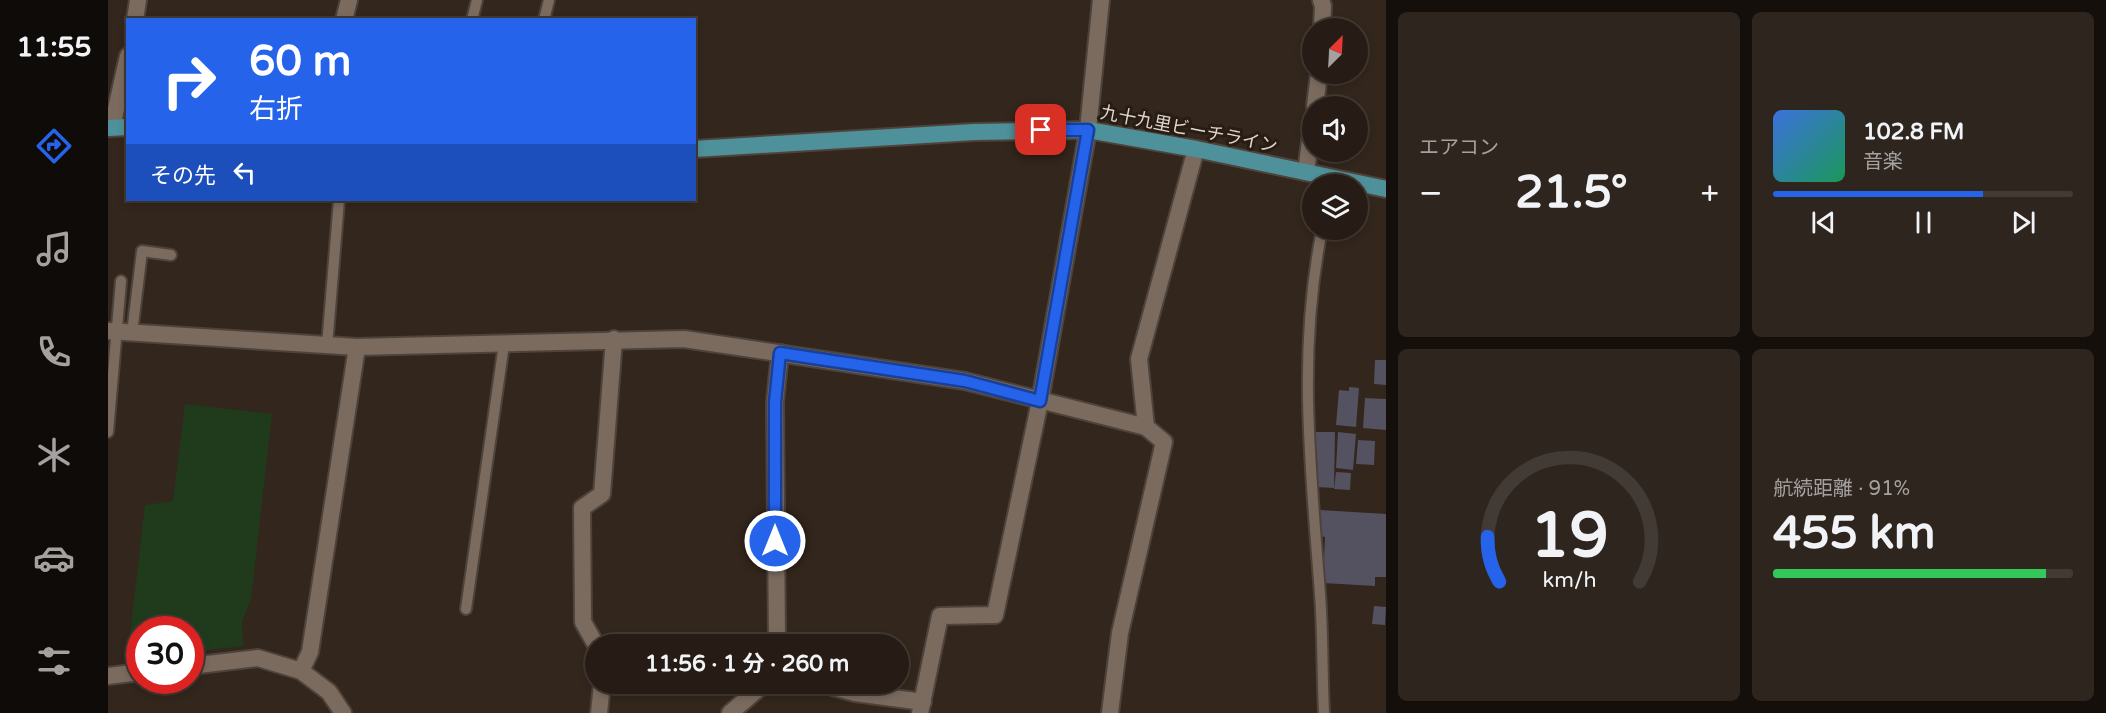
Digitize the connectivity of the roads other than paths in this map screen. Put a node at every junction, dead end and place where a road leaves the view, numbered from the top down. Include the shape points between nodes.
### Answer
1 (138, 0) edge
2 (349, 0) edge
3 (477, 0) edge
4 (549, 0) edge
5 (1101, 0) edge
6 (1321, 0) edge
7 (135, 18) edge
8 (344, 18) edge
9 (472, 18) edge
10 (544, 18) edge
11 (1322, 18) edge
12 (126, 68) edge
13 (116, 128) edge
14 (1088, 130) junction
15 (696, 149) edge
16 (1196, 149) junction
17 (1307, 162) edge
18 (1306, 172) junction
19 (1312, 174) edge
20 (1368, 186) edge
21 (1386, 189) edge
22 (339, 201) edge
23 (1320, 240) edge
24 (171, 255) dead end
25 (121, 281) dead end
26 (119, 332) edge
27 (614, 339) junction
28 (504, 344) junction
29 (327, 345) junction
30 (357, 347) junction
31 (780, 353) junction
32 (1040, 401) junction
33 (1146, 427) junction
34 (108, 432) edge
35 (466, 609) dead end
36 (590, 634) edge
37 (777, 634) edge
38 (204, 664) edge
39 (301, 671) junction
40 (126, 674) edge
41 (108, 676) edge
42 (601, 694) edge
43 (752, 694) edge
44 (859, 694) edge
45 (921, 708) edge
46 (343, 713) edge
47 (599, 713) edge
48 (730, 713) edge
49 (1110, 713) edge
50 (1324, 713) edge

1 - 7 street
2 - 8 street
3 - 9 lane
4 - 10 lane
5 - 14 street
6 - 11 street
12 - 13 street
14 - 15 main road, 九十九里ビーチライン via 974,132
14 - 16 main road, 九十九里ビーチライン
14 - 32 street
16 - 18 main road, 九十九里ビーチライン
16 - 33 street via 1139,359
17 - 18 street
18 - 19 main road, 九十九里ビーチライン
20 - 21 main road, 九十九里ビーチライン
22 - 29 lane
23 - 50 lane via 1312,278 1306,419 1320,597
24 - 26 lane via 142,251
25 - 26 lane
26 - 29 street
26 - 34 lane
27 - 28 street
27 - 31 street via 684,339
27 - 36 street via 602,494 582,508 583,622
28 - 30 street
28 - 35 lane
29 - 30 street
30 - 39 street via 310,652
31 - 32 street via 965,381
31 - 37 street via 775,402
32 - 33 street
32 - 45 street via 995,615 940,616
33 - 49 street via 1164,442 1120,633
38 - 39 street via 258,658
39 - 46 street via 329,692
40 - 41 street
42 - 47 street
43 - 48 street
44 - 45 street

